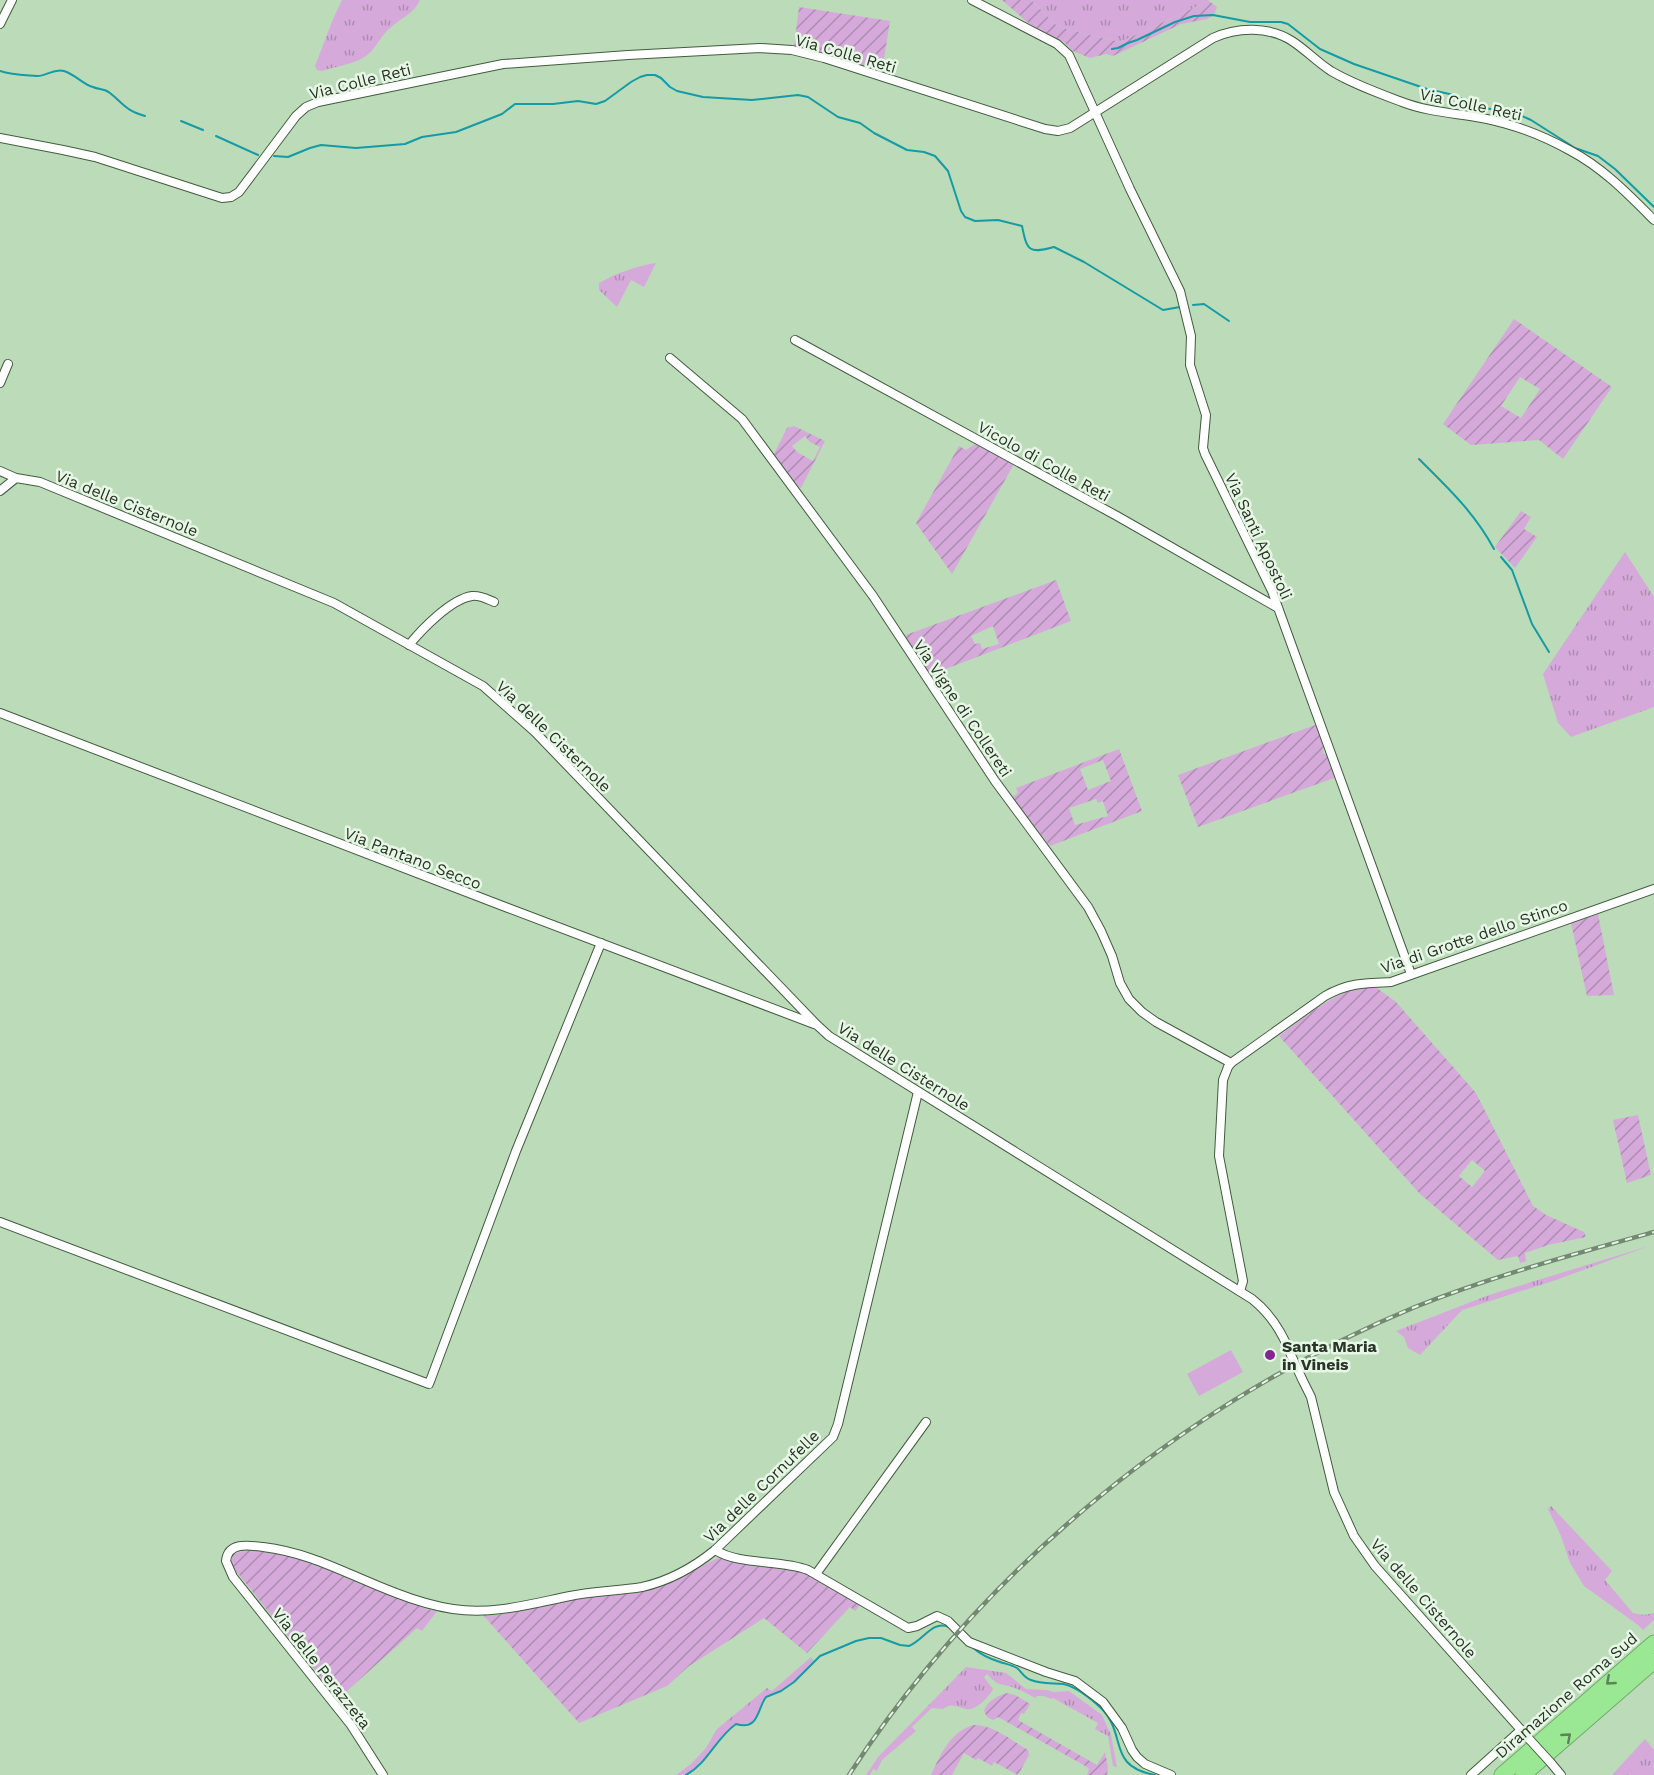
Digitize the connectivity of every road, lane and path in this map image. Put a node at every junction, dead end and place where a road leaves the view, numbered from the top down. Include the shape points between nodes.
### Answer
1 (12, 0) edge
2 (972, 0) edge
3 (0, 24) edge
4 (1095, 113) junction
5 (0, 138) edge
6 (1654, 220) edge
7 (795, 340) dead end
8 (670, 358) dead end
9 (8, 364) dead end
10 (0, 383) edge
11 (0, 471) edge
12 (16, 478) junction
13 (0, 491) edge
14 (494, 602) dead end
15 (1278, 608) junction
16 (409, 645) junction
17 (0, 713) edge
18 (1654, 889) edge
19 (601, 943) junction
20 (1411, 974) junction
21 (817, 1025) junction
22 (1231, 1063) junction
23 (918, 1092) junction
24 (0, 1222) edge
25 (1240, 1291) junction
26 (926, 1422) dead end
27 (715, 1550) junction
28 (816, 1574) junction
29 (236, 1581) joint
30 (1654, 1643) edge
31 (1654, 1662) edge
32 (1521, 1730) junction
33 (383, 1775) edge
34 (1171, 1775) edge
35 (1471, 1775) edge
36 (1502, 1775) edge
37 (1523, 1775) edge
38 (1561, 1775) edge

1 - 3 street
2 - 4 street, Via Santi Apostoli via 1067,52
4 - 5 street, Via Colle Reti via 1067,129 1049,130 831,60 764,48 503,64 318,102 296,116 242,189 228,198 182,187 95,157
4 - 6 street, Via Colle Reti via 1209,39 1237,31 1266,31 1288,38 1337,74 1406,103 1512,125 1558,144 1598,167
4 - 15 street, Via Santi Apostoli via 1180,291 1191,336 1190,365 1206,415 1203,448
7 - 15 street, Vicolo di Colle Reti
8 - 22 street, Via Vigne di Collereti via 742,419 873,596 995,781 1088,907 1129,999 1156,1022
9 - 10 street
11 - 12 street, Via delle Cisternole
12 - 13 street
12 - 16 street, Via delle Cisternole via 40,482 334,603
14 - 16 street via 475,595 466,598 440,613
15 - 20 street, Via Santi Apostoli
16 - 21 street, Via delle Cisternole via 483,686 519,716
17 - 19 street, Via Pantano Secco
18 - 20 street, Via di Grotte dello Stinco
19 - 21 street, Via Pantano Secco
19 - 24 street via 516,1151 429,1384
20 - 22 street, Via di Grotte dello Stinco via 1391,982 1339,988
21 - 23 street, Via delle Cisternole
22 - 25 street via 1223,1080 1219,1156 1243,1281
23 - 25 street, Via delle Cisternole
23 - 27 street, Via delle Cornufelle via 833,1437
25 - 32 street, Via delle Cisternole, bridge via 1264,1308 1292,1355 1311,1397 1335,1492 1354,1536 1375,1566
26 - 28 street
27 - 28 street via 728,1556 800,1567
27 - 29 street, Via delle Cornufelle via 680,1573 650,1585 489,1611 424,1604 313,1558 273,1548 243,1545 229,1551 226,1562
28 - 34 street via 908,1628 937,1616 948,1621 969,1642 1075,1681 1103,1702 1139,1760
29 - 33 street, Via delle Perazzeta via 351,1725
30 -> 36 highway, Diramazione Roma Sud
37 -> 31 highway, Diramazione Roma Sud
32 - 35 street
32 - 38 street, Via delle Cisternole, bridge

